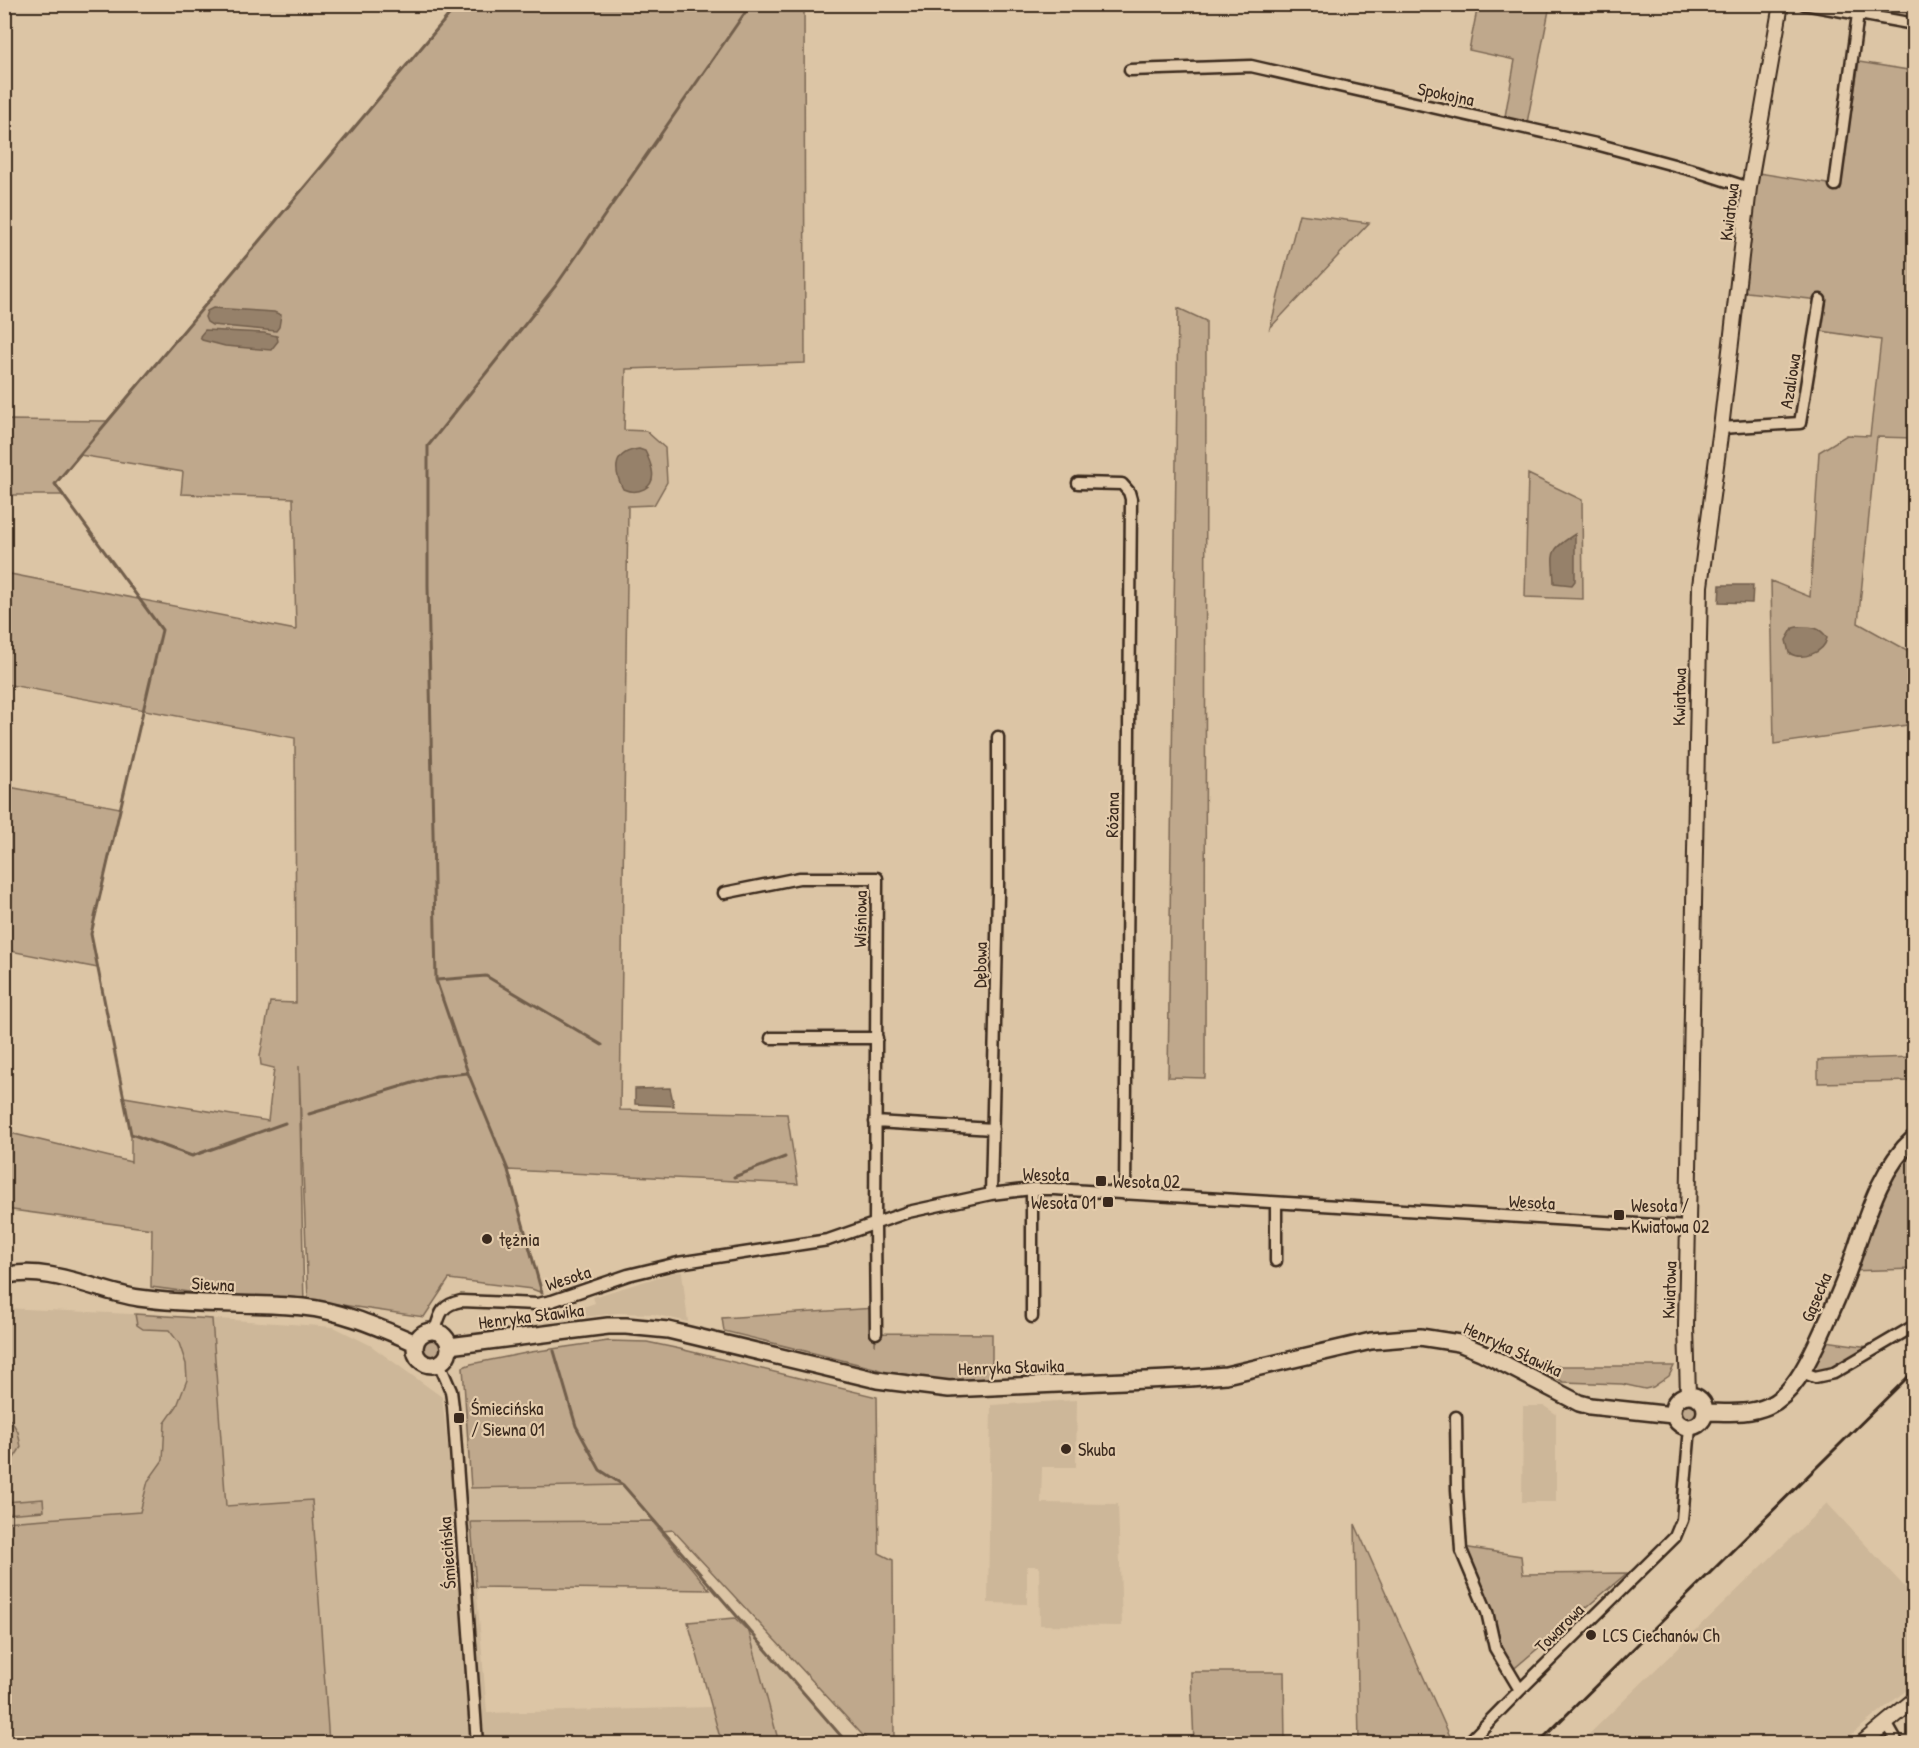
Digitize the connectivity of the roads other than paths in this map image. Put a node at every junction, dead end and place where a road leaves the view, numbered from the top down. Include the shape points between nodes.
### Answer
1 (1781, 4) edge
2 (1803, 4) edge
3 (1858, 14) junction
4 (1914, 24) edge
5 (1130, 70) dead end
6 (1835, 185) dead end
7 (1749, 188) junction
8 (1820, 300) dead end
9 (1721, 428) junction
10 (1078, 483) dead end
11 (999, 737) dead end
12 (724, 893) dead end
13 (771, 1038) dead end
14 (877, 1038) junction
15 (875, 1122) junction
16 (993, 1129) junction
17 (1914, 1138) edge
18 (1032, 1190) junction
19 (991, 1194) junction
20 (1125, 1194) junction
21 (1276, 1204) junction
22 (874, 1224) junction
23 (1689, 1227) junction
24 (1276, 1261) dead end
25 (4, 1276) edge
26 (1032, 1317) dead end
27 (1914, 1326) edge
28 (435, 1331) junction
29 (876, 1333) dead end
30 (416, 1343) junction
31 (449, 1346) junction
32 (439, 1363) junction
33 (1802, 1372) junction
34 (1688, 1395) junction
35 (1673, 1410) junction
36 (1705, 1412) junction
37 (1456, 1418) dead end
38 (1690, 1427) junction
39 (1520, 1690) junction
40 (1914, 1700) edge
41 (1886, 1723) junction
42 (477, 1743) edge
43 (1467, 1743) edge
44 (1861, 1743) edge
45 (1898, 1743) edge

1 - 7 street, Kwiatowa
2 - 3 street
3 - 4 street
3 - 6 street
5 - 7 street, Spokojna via 1251,66 1596,144
7 - 9 street, Kwiatowa
8 - 9 street, Azaliowa via 1800,423
9 - 23 street, Kwiatowa via 1698,626
10 - 20 street, Różana via 1122,484 1131,499
11 - 16 street, Dębowa
12 - 14 street, Wiśniowa via 799,878 877,878
13 - 14 street
14 - 15 street, Wiśniowa
15 - 16 street
15 - 22 street, Wiśniowa
16 - 19 street, Dębowa
17 - 33 main road, Gąsecka via 1895,1158 1882,1181 1834,1306
18 - 19 street, Wesoła
18 - 20 street, Wesoła
18 - 26 street
19 - 22 street, Wesoła via 908,1212
20 - 21 street, Wesoła
21 - 23 street, Wesoła
21 - 24 street
22 - 28 street, Wesoła via 828,1240 678,1263 537,1304 451,1303 439,1316
22 - 29 street, Wiśniowa
23 - 34 street, Kwiatowa
25 - 30 main road, Siewna via 46,1275 137,1298 304,1307 354,1318
27 - 33 street via 1834,1373 1815,1377
28 - 30 main road via 421,1335
28 - 31 main road via 444,1336
30 - 32 main road via 422,1361 429,1365
31 - 32 main road via 447,1356
31 - 35 main road, Henryka Sławika via 608,1326 649,1327 877,1380 969,1389 1226,1375 1371,1341 1420,1337 1459,1343 1590,1406
32 - 42 street, Śmiecińska via 453,1407
33 - 36 main road, Gąsecka via 1784,1396 1769,1406 1754,1412
34 - 35 main road via 1678,1399
34 - 36 main road via 1699,1399
35 - 38 main road via 1678,1423
36 - 38 main road via 1699,1424
37 - 39 street via 1461,1550 1487,1612 1495,1648
38 - 39 street, Towarowa via 1682,1520 1675,1537
39 - 43 street, Towarowa
40 - 41 street
41 - 44 street
41 - 45 street

